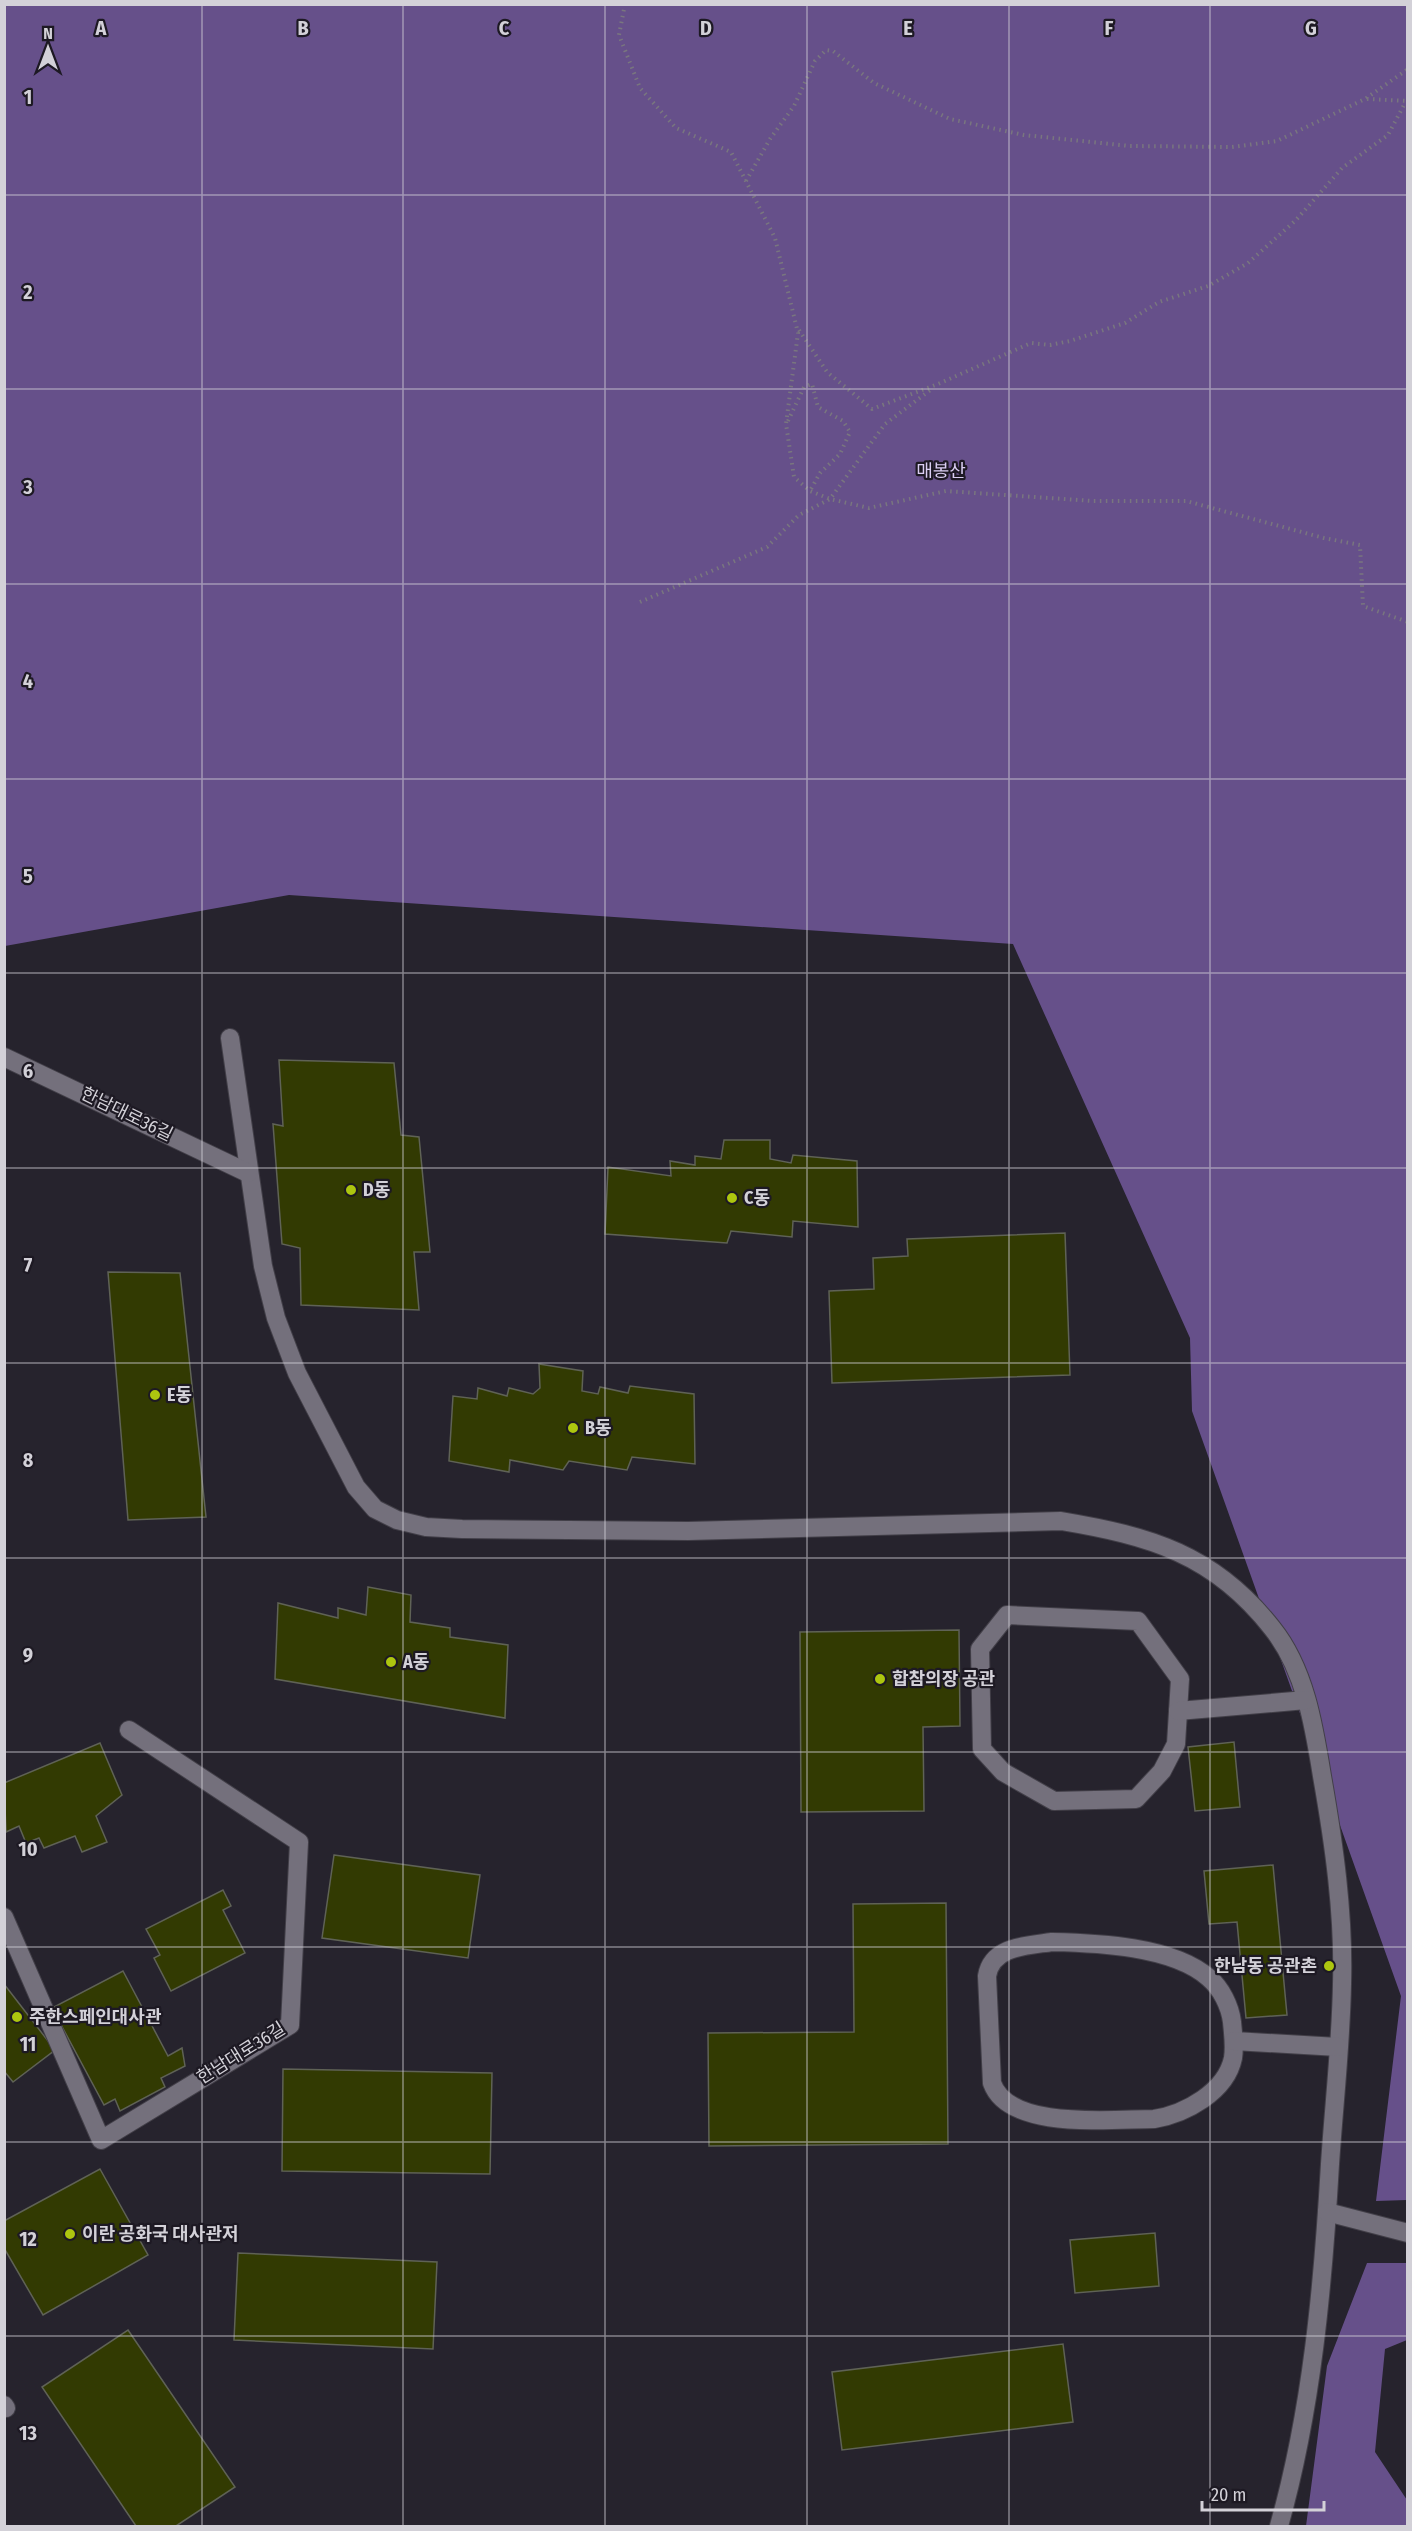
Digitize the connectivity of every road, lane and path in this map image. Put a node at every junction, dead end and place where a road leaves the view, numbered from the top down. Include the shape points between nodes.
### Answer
1 (625, 4) edge
2 (1407, 69) edge
3 (1365, 99) junction
4 (1406, 102) edge
5 (746, 181) junction
6 (796, 327) junction
7 (938, 384) junction
8 (786, 424) junction
9 (810, 491) junction
10 (830, 500) junction
11 (640, 602) dead end
12 (1407, 622) edge
13 (230, 1038) dead end
14 (4, 1057) edge
15 (249, 1173) junction
16 (1306, 1700) junction
17 (1178, 1711) junction
18 (129, 1730) dead end
19 (4, 1917) edge
20 (1234, 2041) junction
21 (1338, 2047) junction
22 (1327, 2212) junction
23 (1407, 2233) edge
24 (1280, 2526) edge

1 - 5 path via 619,34 640,88 676,128 731,152
2 - 3 path
3 - 4 path
3 - 5 path via 1277,141 1232,147 1107,143 1024,135 950,119 874,83 833,51 826,50 815,62 794,106
4 - 7 path via 1388,135 1342,168 1296,220 1248,263 1208,286 1159,302 1125,323 1070,341 1031,343
5 - 6 path via 775,238
6 - 7 path via 827,372 872,409
6 - 8 path
7 - 10 path via 885,424
8 - 9 path via 794,477
8 - 9 path via 804,387 812,384 818,407 843,421 850,432 840,454 820,472
9 - 10 path
10 - 11 path via 799,515 766,547
10 - 12 path via 869,508 946,491 1093,501 1186,501 1360,544 1363,606
13 - 15 street
14 - 15 street, 한남대로36길
15 - 16 street via 276,1318 297,1373 356,1487 375,1509 397,1520 426,1527 688,1532 1061,1521 1120,1531 1192,1557 1224,1579 1274,1630 1292,1660
16 - 17 street
16 - 21 street via 1335,1852 1342,1983
17 - 17 street via 1180,1680 1138,1621 1007,1615 980,1649 982,1749 1003,1772 1054,1801 1136,1799 1162,1771 1176,1744
18 - 19 street, 한남대로36길 via 299,1842 290,2025 101,2140
20 - 20 street via 1227,2005 1210,1978 1188,1965 1157,1955 1118,1944 1052,1942 1016,1948 998,1955 989,1964 992,2083 1006,2103 1024,2112 1075,2119 1171,2116 1219,2083 1233,2060
20 - 21 street
21 - 22 street
22 - 23 street
22 - 24 street via 1322,2293 1297,2458

